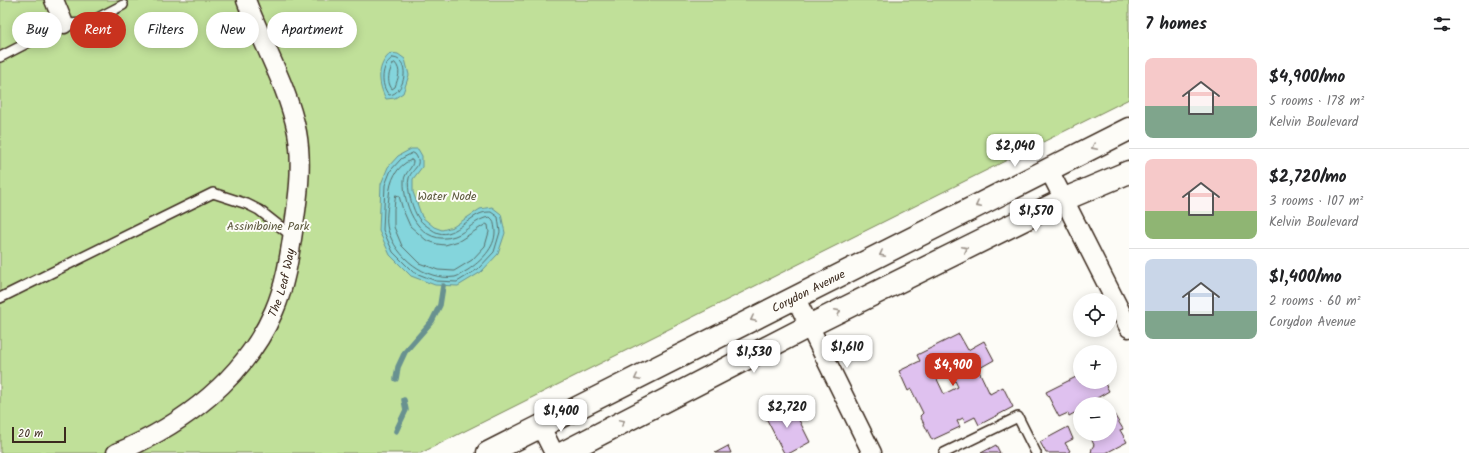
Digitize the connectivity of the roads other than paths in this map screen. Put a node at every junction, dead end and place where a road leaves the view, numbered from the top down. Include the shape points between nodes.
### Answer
1 (54, 0) edge
2 (246, 0) edge
3 (123, 5) dead end
4 (64, 24) junction
5 (0, 57) edge
6 (1129, 129) edge
7 (1049, 170) junction
8 (1129, 172) edge
9 (1065, 199) junction
10 (292, 236) junction
11 (0, 298) edge
12 (795, 298) junction
13 (809, 326) junction
14 (1129, 328) edge
15 (541, 427) junction
16 (116, 453) edge
17 (488, 453) edge
18 (554, 453) edge
19 (563, 453) edge
20 (872, 453) edge
21 (944, 453) edge
22 (1036, 453) edge

1 - 4 street
2 - 10 street, The Leaf Way via 283,87 297,133 299,184
3 - 4 lane via 88,23
4 - 5 lane
6 -> 7 main road, Corydon Avenue
7 - 9 street
7 -> 12 main road, Corydon Avenue
8 - 9 main road
13 -> 9 main road
9 - 14 street
10 - 11 lane via 259,210 213,193
10 - 16 street, The Leaf Way via 283,286 262,335 249,355 233,374 189,413 140,443
12 - 13 street
12 -> 15 main road, Corydon Avenue
19 -> 13 main road
13 - 20 street
15 - 17 main road, Corydon Avenue
15 - 18 street
21 - 22 lane via 1018,417

